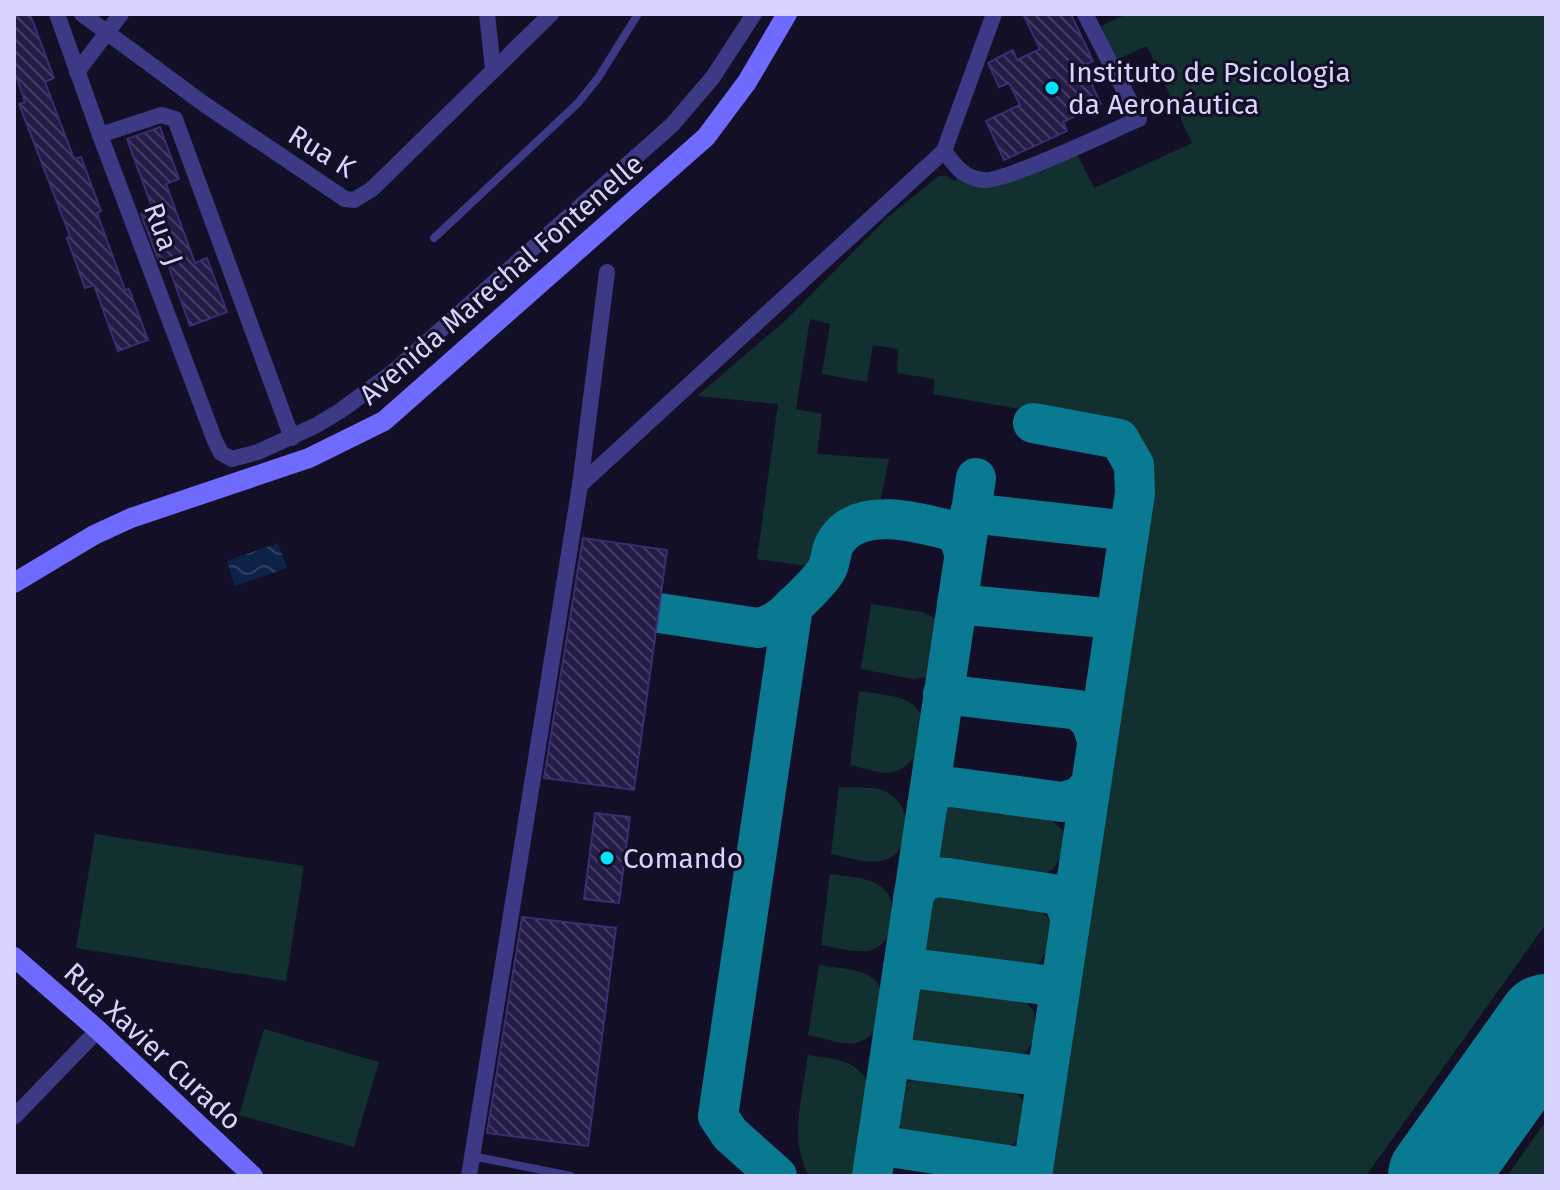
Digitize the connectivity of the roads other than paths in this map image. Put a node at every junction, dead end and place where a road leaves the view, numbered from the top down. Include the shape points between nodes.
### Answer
1 (57, 14) edge
2 (82, 14) edge
3 (121, 14) edge
4 (487, 14) edge
5 (551, 14) edge
6 (638, 14) edge
7 (754, 14) edge
8 (787, 14) edge
9 (994, 14) edge
10 (1085, 14) edge
11 (106, 33) junction
12 (493, 69) junction
13 (77, 72) junction
14 (100, 135) junction
15 (944, 151) junction
16 (434, 238) dead end
17 (607, 272) dead end
18 (292, 438) junction
19 (580, 485) junction
20 (15, 577) edge
21 (14, 957) edge
22 (98, 1030) junction
23 (14, 1117) edge
24 (472, 1156) junction
25 (253, 1176) edge
26 (469, 1176) edge
27 (571, 1176) edge

1 - 13 street, Rua J
2 - 11 street, Rua K
3 - 11 street
4 - 12 street
5 - 12 street, Rua K
6 - 16 lane via 578,103
7 - 18 street via 713,77 672,125 393,372
8 - 20 main road, Avenida Marechal Fontenelle via 706,137 384,421 309,458 131,518
9 - 15 street
10 - 15 street via 1139,119 984,181 960,173
11 - 12 street, Rua K via 294,167 354,200 372,189
11 - 13 street
13 - 14 street, Rua J
14 - 18 street, Rua J via 215,441 224,455 237,458
14 - 18 street via 161,115 175,119
15 - 19 street
17 - 19 street
19 - 24 street
21 - 22 main road, Rua Xavier Curado
22 - 23 street
22 - 25 main road, Rua Xavier Curado
24 - 26 street
24 - 27 lane

